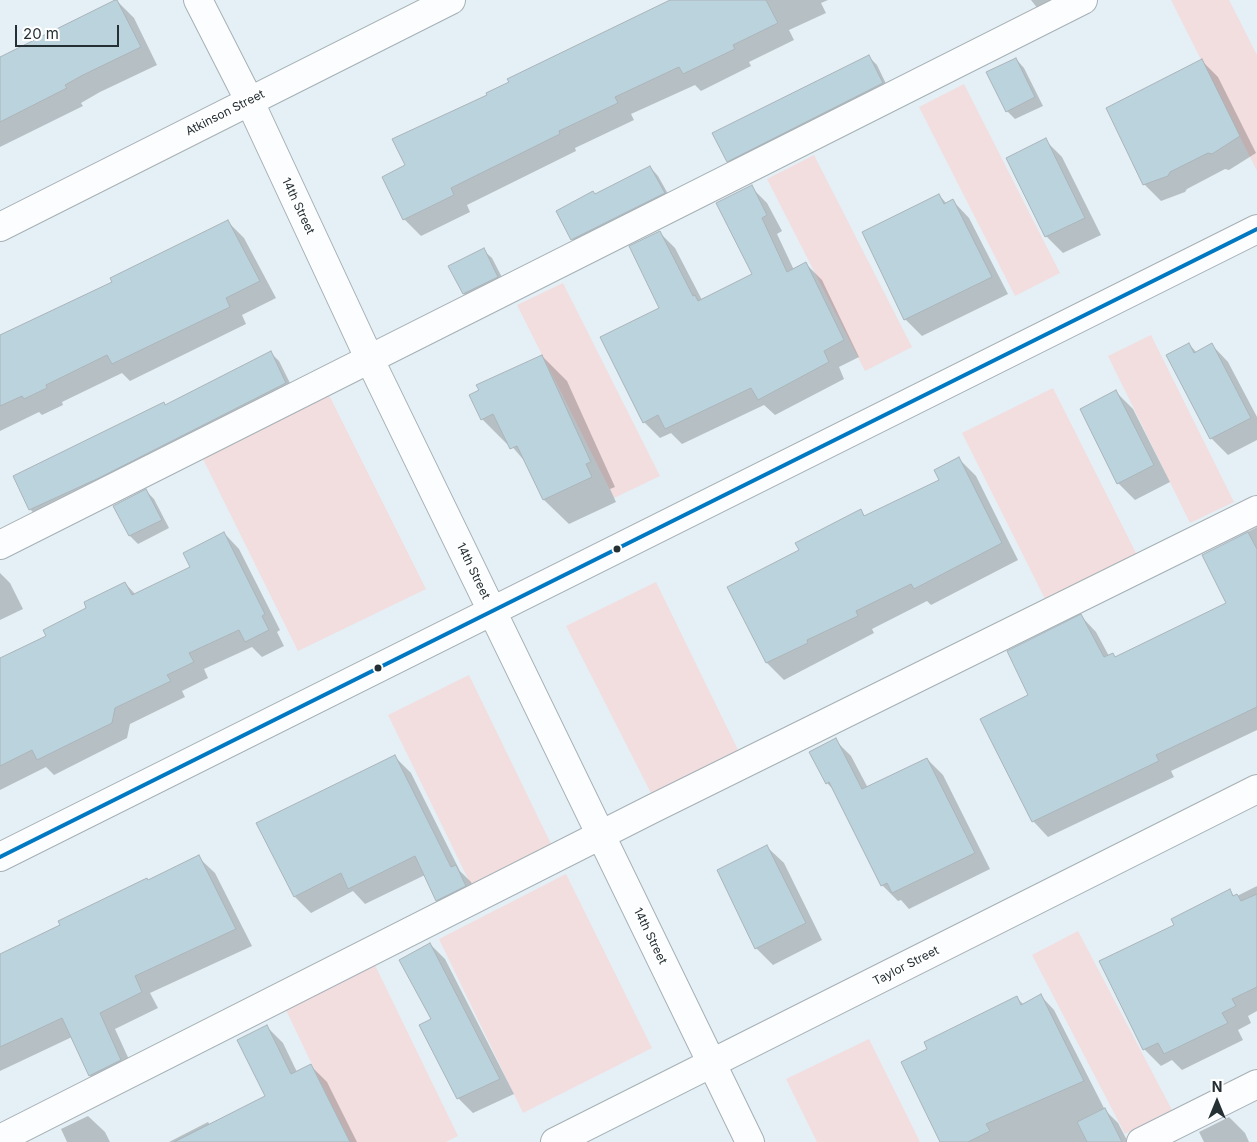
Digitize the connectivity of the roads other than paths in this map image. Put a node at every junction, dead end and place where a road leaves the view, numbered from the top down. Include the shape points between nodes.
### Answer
1 (198, 0) edge
2 (451, 0) edge
3 (1083, 0) edge
4 (249, 100) junction
5 (0, 227) edge
6 (1257, 229) edge
7 (370, 360) junction
8 (1257, 510) edge
9 (0, 545) edge
10 (492, 610) junction
11 (1257, 790) edge
12 (602, 835) junction
13 (0, 857) edge
14 (712, 1063) junction
15 (1257, 1084) edge
16 (0, 1139) edge
17 (555, 1142) edge
18 (750, 1142) edge
19 (1141, 1142) edge

1 - 4 street, 14th Street
2 - 4 street, Atkinson Street
3 - 7 street
4 - 5 street, Atkinson Street
4 - 7 street, 14th Street
6 - 10 street
7 - 9 street
7 - 10 street, 14th Street
8 - 12 street
10 - 12 street, 14th Street
10 - 13 street
11 - 14 street, Taylor Street
12 - 14 street, 14th Street
12 - 16 street
14 - 17 street, Taylor Street
14 - 18 street, 14th Street
15 - 19 street

